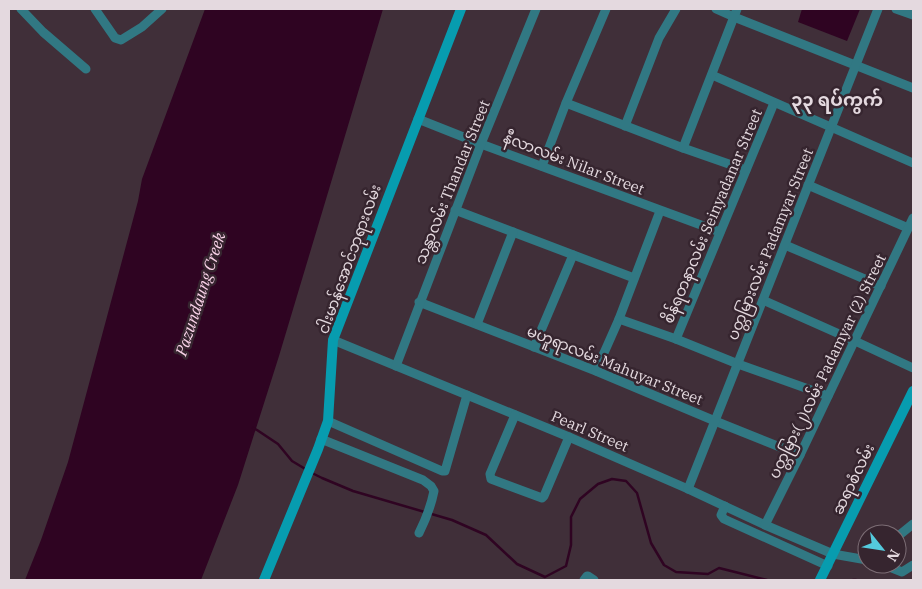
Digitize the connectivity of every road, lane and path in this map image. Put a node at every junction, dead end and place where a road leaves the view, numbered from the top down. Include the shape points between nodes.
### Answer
1 (21, 9) edge
2 (95, 9) edge
3 (162, 9) edge
4 (461, 9) edge
5 (536, 9) edge
6 (606, 9) edge
7 (676, 9) edge
8 (716, 9) edge
9 (878, 9) edge
10 (896, 9) edge
11 (736, 13) edge
12 (913, 15) edge
13 (856, 66) junction
14 (86, 69) dead end
15 (712, 75) junction
16 (913, 88) edge
17 (566, 103) junction
18 (774, 103) junction
19 (418, 119) junction
20 (625, 126) junction
21 (831, 127) junction
22 (482, 144) junction
23 (683, 148) junction
24 (913, 163) edge
25 (542, 166) junction
26 (746, 170) junction
27 (808, 185) junction
28 (455, 210) junction
29 (660, 211) junction
30 (913, 218) edge
31 (908, 228) junction
32 (513, 232) junction
33 (720, 232) junction
34 (785, 245) junction
35 (573, 255) junction
36 (634, 278) junction
37 (881, 286) junction
38 (763, 300) junction
39 (420, 302) junction
40 (619, 319) junction
41 (477, 324) junction
42 (676, 339) junction
43 (334, 340) junction
44 (855, 341) junction
45 (534, 347) junction
46 (738, 364) junction
47 (396, 366) junction
48 (913, 368) edge
49 (596, 371) junction
50 (913, 391) edge
51 (467, 395) junction
52 (828, 396) junction
53 (516, 415) junction
54 (328, 421) junction
55 (715, 421) junction
56 (570, 437) junction
57 (321, 439) junction
58 (800, 455) junction
59 (688, 489) junction
60 (725, 506) junction
61 (765, 525) junction
62 (419, 533) dead end
63 (833, 554) junction
64 (857, 558) edge
65 (913, 565) edge
66 (828, 566) junction
67 (905, 576) edge
68 (264, 580) edge
69 (584, 580) edge
70 (594, 580) edge
71 (820, 580) edge

1 - 14 street
2 - 3 street via 115,38 121,40
4 - 19 main road, ငါးမာန်အောင်ဘုရားလမ်း
5 - 22 street, သန္တာလမ်း Thandar Street
6 - 17 street
7 - 20 street via 659,38
8 - 11 street
9 - 13 street, ပတ္တမြားလမ်း Padamyar Street
10 - 12 street
11 - 13 street
11 - 15 street
13 - 16 street
13 - 21 street, ပတ္တမြားလမ်း Padamyar Street
15 - 18 street
15 - 23 street
17 - 20 street
17 - 25 street
18 - 21 street
18 - 26 street, စိန်ရတနာလမ်း Seinyadanar Street
19 - 22 street, နီလာလမ်း Nilar Street
19 - 43 main road, ငါးမာန်အောင်ဘုရားလမ်း
20 - 23 street
21 - 24 street
21 - 27 street, ပတ္တမြားလမ်း Padamyar Street
22 - 25 street, နီလာလမ်း Nilar Street
22 - 28 street, သန္တာလမ်း Thandar Street
23 - 26 street
25 - 29 street, နီလာလမ်း Nilar Street
26 - 33 street, စိန်ရတနာလမ်း Seinyadanar Street
27 - 31 street
27 - 34 street, ပတ္တမြားလမ်း Padamyar Street
28 - 32 street
28 - 39 street, သန္တာလမ်း Thandar Street
29 - 33 street, နီလာလမ်း Nilar Street
29 - 36 street
30 - 31 street, ပတ္တမြား(၂)လမ်း Padamyar (2) Street
31 - 37 street, ပတ္တမြား(၂)လမ်း Padamyar (2) Street
32 - 35 street
32 - 41 street
33 - 42 street, စိန်ရတနာလမ်း Seinyadanar Street
34 - 37 street
34 - 38 street, ပတ္တမြားလမ်း Padamyar Street
35 - 36 street
35 - 45 street
36 - 40 street
37 - 44 street, ပတ္တမြား(၂)လမ်း Padamyar (2) Street
38 - 44 street
38 - 46 street, ပတ္တမြားလမ်း Padamyar Street
39 - 41 street, မဟူရာလမ်း Mahuyar Street
39 - 47 street, သန္တာလမ်း Thandar Street
40 - 42 street
40 - 49 street
41 - 45 street, မဟူရာလမ်း Mahuyar Street
42 - 46 street
43 - 47 street, Pearl Street
43 - 54 main road, ငါးမာန်အောင်ဘုရားလမ်း
44 - 48 street
44 - 52 street, ပတ္တမြား(၂)လမ်း Padamyar (2) Street
45 - 49 street, မဟူရာလမ်း Mahuyar Street
46 - 52 street
46 - 55 street, ပတ္တမြားလမ်း Padamyar Street
47 - 51 street, Pearl Street
49 - 55 street, မဟူရာလမ်း Mahuyar Street
50 - 63 main road, ဆရာစံလမ်း
51 - 53 street, Pearl Street
51 - 54 street via 445,471
52 - 58 street, ပတ္တမြား(၂)လမ်း Padamyar (2) Street
53 - 56 street, Pearl Street
53 - 56 street via 490,474 499,482 542,498
54 - 57 main road, ငါးမာန်အောင်ဘုရားလမ်း
55 - 58 street, မဟူရာလမ်း Mahuyar Street
55 - 59 street, ပတ္တမြားလမ်း Padamyar Street
56 - 59 street, Pearl Street
57 - 62 street via 432,486 430,509
57 - 68 main road, ငါးမာန်အောင်ဘုရားလမ်း
58 - 61 street, ပတ္တမြား(၂)လမ်း Padamyar (2) Street
59 - 60 street, Pearl Street
60 - 61 street, Pearl Street
60 - 66 street via 721,515 724,519
61 - 63 street, Pearl Street
63 - 64 street, Pearl Street
63 - 66 main road, ဆရာစံလမ်း
65 - 67 street
66 - 71 main road, ဆရာစံလမ်း
69 - 70 street via 586,576

